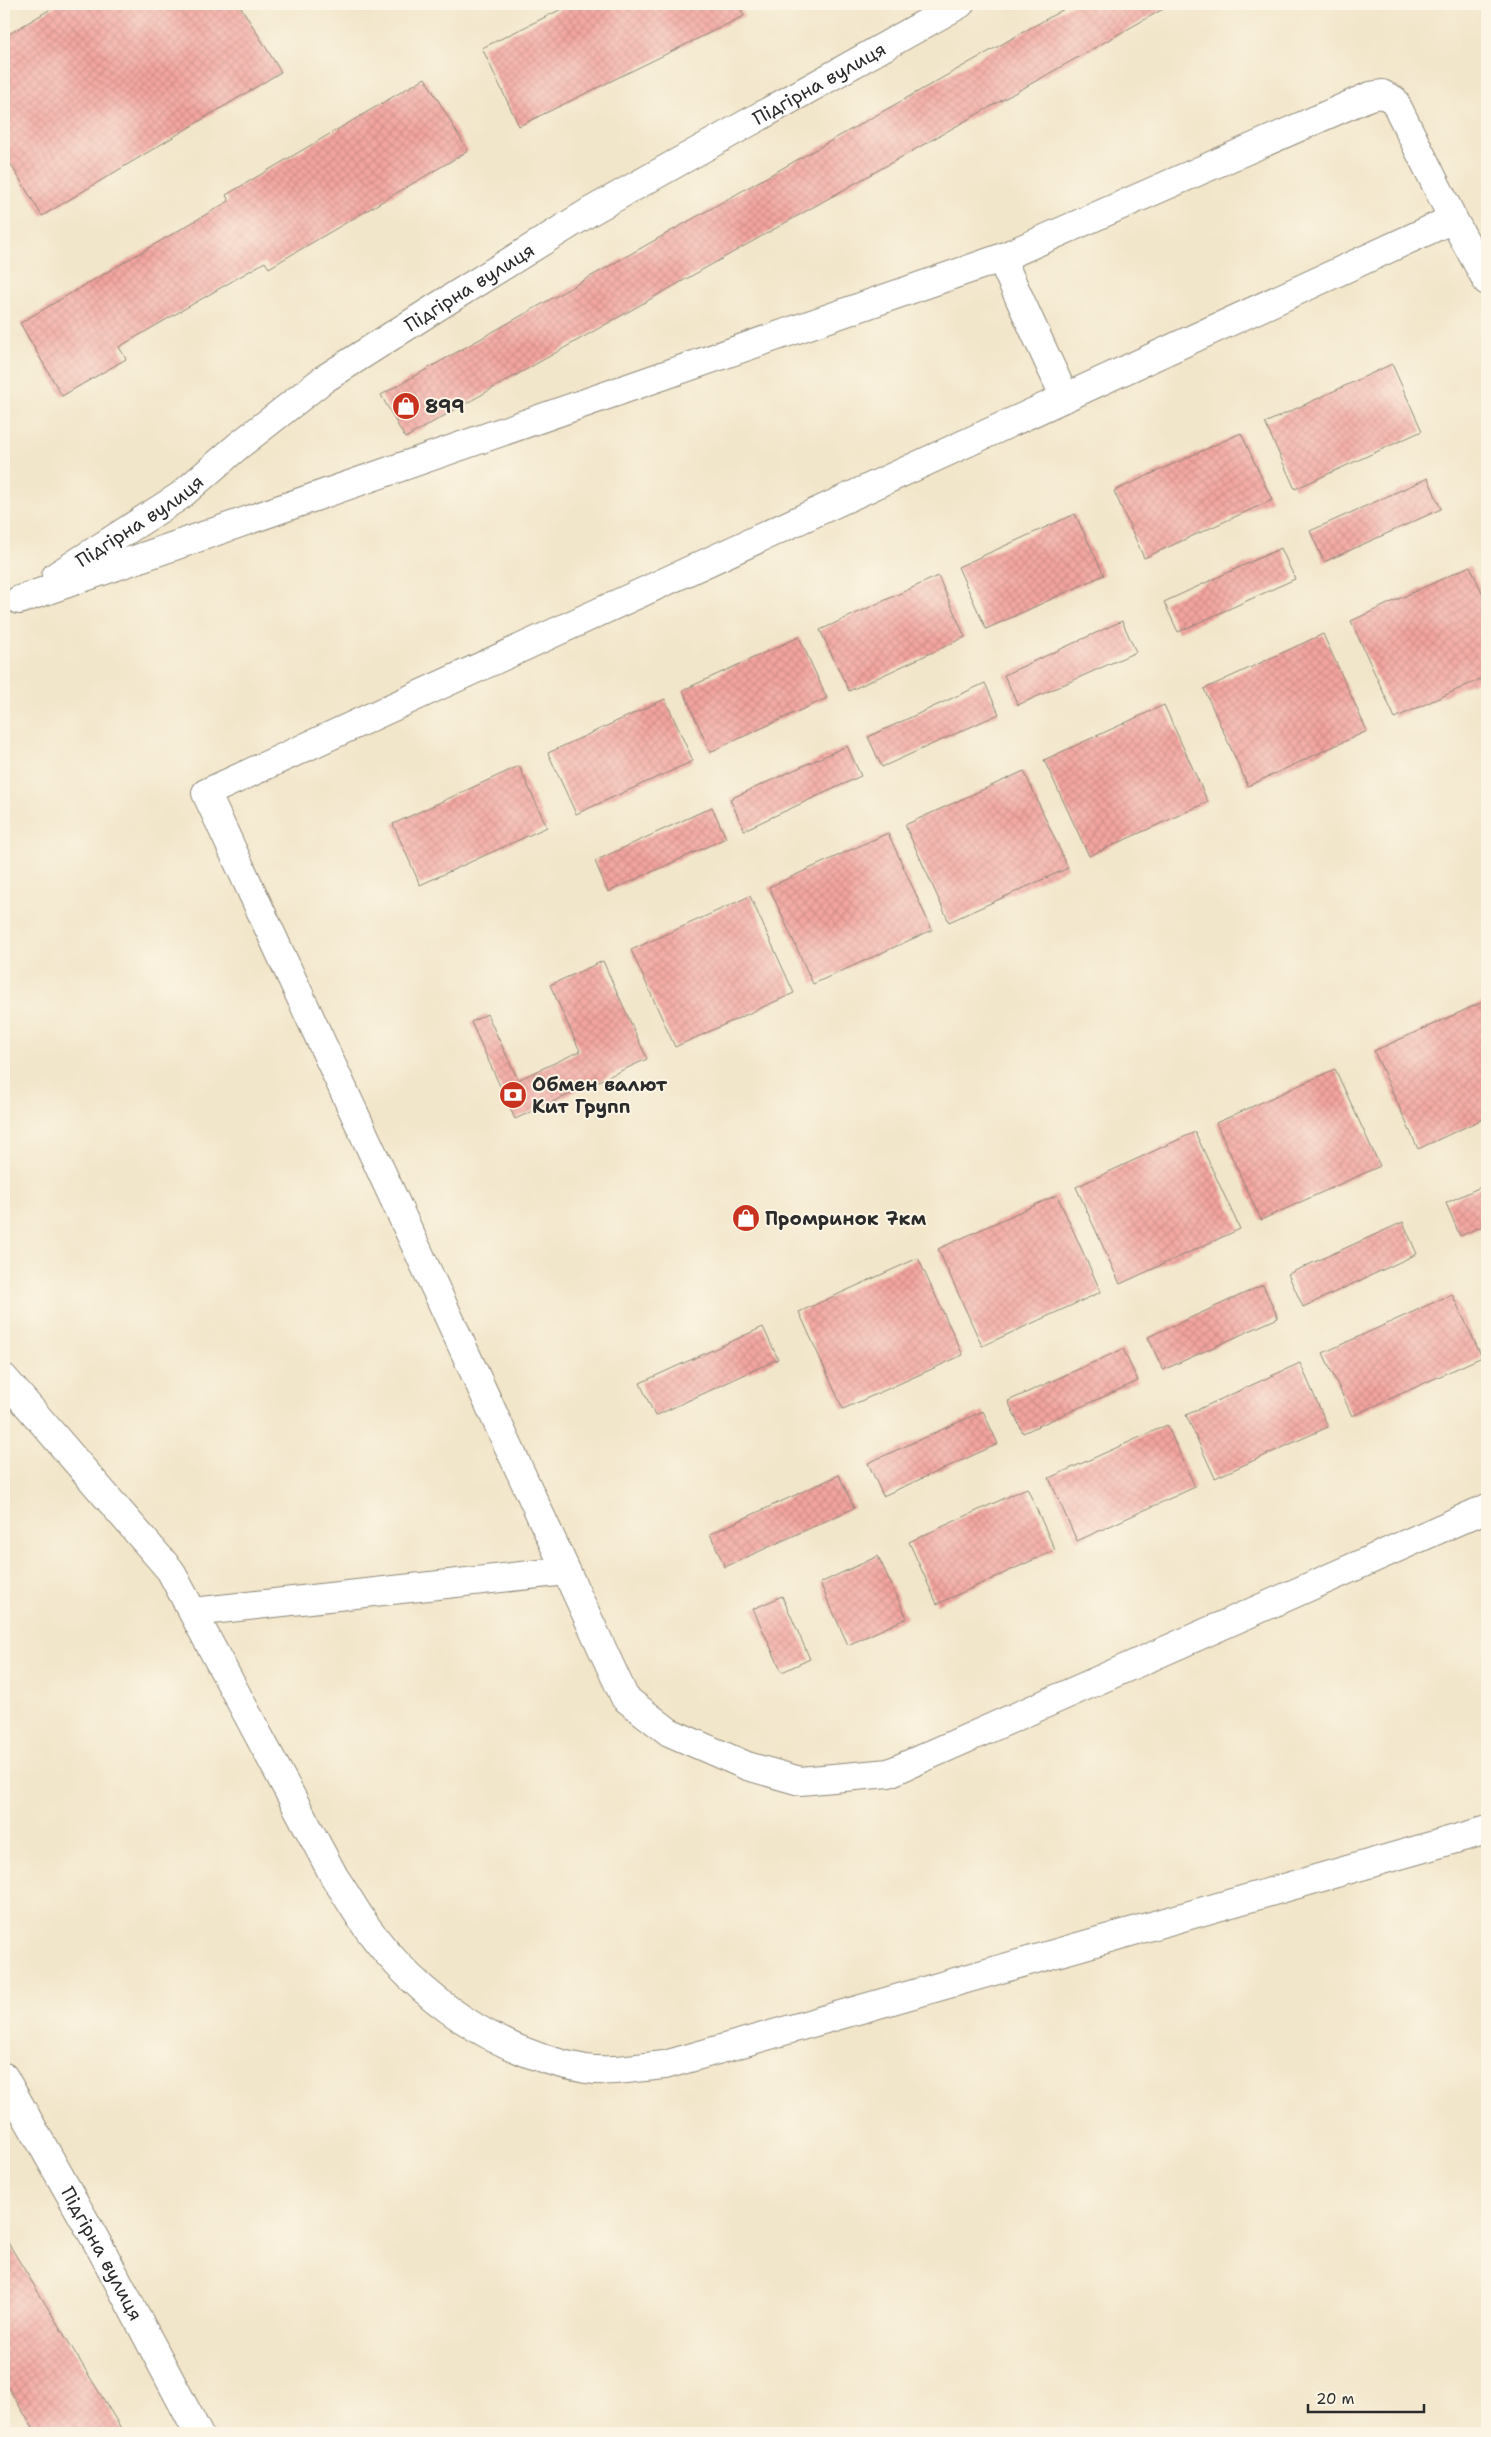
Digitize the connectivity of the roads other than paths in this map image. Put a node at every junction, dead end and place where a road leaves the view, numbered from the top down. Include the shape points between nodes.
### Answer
1 (960, 4) edge
2 (1453, 219) junction
3 (1001, 258) junction
4 (1487, 281) edge
5 (1065, 398) junction
6 (12, 604) edge
7 (4, 1378) edge
8 (1487, 1508) edge
9 (566, 1571) junction
10 (192, 1612) junction
11 (1487, 1830) edge
12 (4, 2077) edge
13 (198, 2433) edge

1 - 6 street, Підгірна вулиця via 591,211 437,307 324,379 180,496
2 - 3 street via 1394,100 1382,94 1370,96
2 - 4 street
2 - 5 street
3 - 5 street
3 - 6 street
5 - 9 street via 206,793
7 - 10 street via 170,1570
8 - 9 street via 889,1773 800,1781 747,1766 669,1732 625,1698
9 - 10 street
10 - 11 street via 335,1878 367,1926 401,1967 449,2011 474,2027 526,2052 587,2069 665,2065
12 - 13 street, Підгірна вулиця via 104,2253

